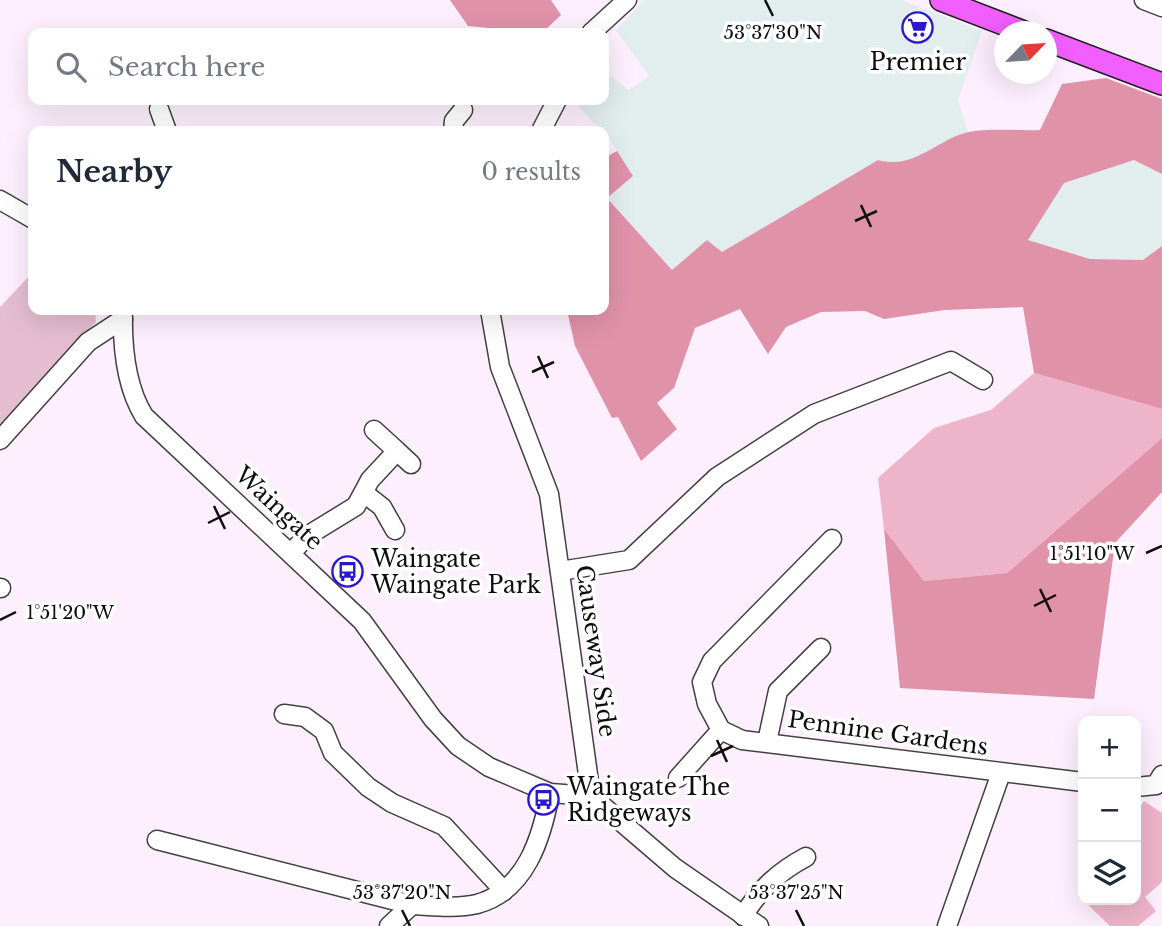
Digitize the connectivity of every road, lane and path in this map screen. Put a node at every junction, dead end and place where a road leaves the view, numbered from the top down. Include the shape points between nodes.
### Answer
1 (627, 0) edge
2 (941, 0) edge
3 (1144, 0) edge
4 (1162, 7) edge
5 (995, 21) edge
6 (596, 28) edge
7 (1057, 44) edge
8 (1162, 84) edge
9 (554, 105) edge
10 (159, 109) dead end
11 (463, 110) dead end
12 (165, 126) edge
13 (454, 126) edge
14 (544, 126) edge
15 (0, 200) edge
16 (28, 216) edge
17 (122, 315) edge
18 (123, 315) edge
19 (491, 315) edge
20 (983, 380) dead end
21 (374, 430) dead end
22 (0, 440) edge
23 (364, 493) junction
24 (395, 530) dead end
25 (832, 539) dead end
26 (292, 552) junction
27 (560, 571) junction
28 (821, 648) dead end
29 (284, 714) dead end
30 (721, 730) junction
31 (767, 742) junction
32 (1001, 773) junction
33 (1162, 775) edge
34 (678, 778) dead end
35 (1078, 781) edge
36 (1141, 786) edge
37 (550, 793) junction
38 (591, 796) junction
39 (157, 840) dead end
40 (806, 858) dead end
41 (503, 891) junction
42 (412, 905) junction
43 (743, 916) junction
44 (389, 926) edge
45 (759, 926) edge
46 (947, 926) edge

1 - 6 street
2 - 5 main road
3 - 4 street
7 - 8 main road
9 - 14 street
10 - 12 street
11 - 13 street
15 - 16 street
17 - 22 street via 88,342
18 - 26 street, Waingate via 128,375 133,398 144,416
19 - 27 street, Causeway Side via 500,367 549,494
20 - 27 street via 951,361 814,414 717,477 629,560
21 - 23 street via 404,458 370,480
23 - 24 street via 382,507
23 - 26 street via 356,506 307,536
25 - 30 street via 712,662 702,682 706,704
26 - 37 street, Waingate via 362,621 458,746 489,767
27 - 38 street, Causeway Side
28 - 31 street, Pennine Gardens via 778,691
29 - 41 street via 306,717 324,731 333,753 368,787 444,826
30 - 31 street, Pennine Gardens via 742,740
30 - 34 street
31 - 32 street, Pennine Gardens
32 - 35 street, Pennine Gardens
32 - 46 street
33 - 36 street via 1156,785
37 - 38 street, Waingate
37 - 41 street via 528,863
38 - 43 street via 675,869
39 - 42 street
40 - 43 street via 784,869 758,892
41 - 42 street via 478,904
42 - 44 street
43 - 45 street

